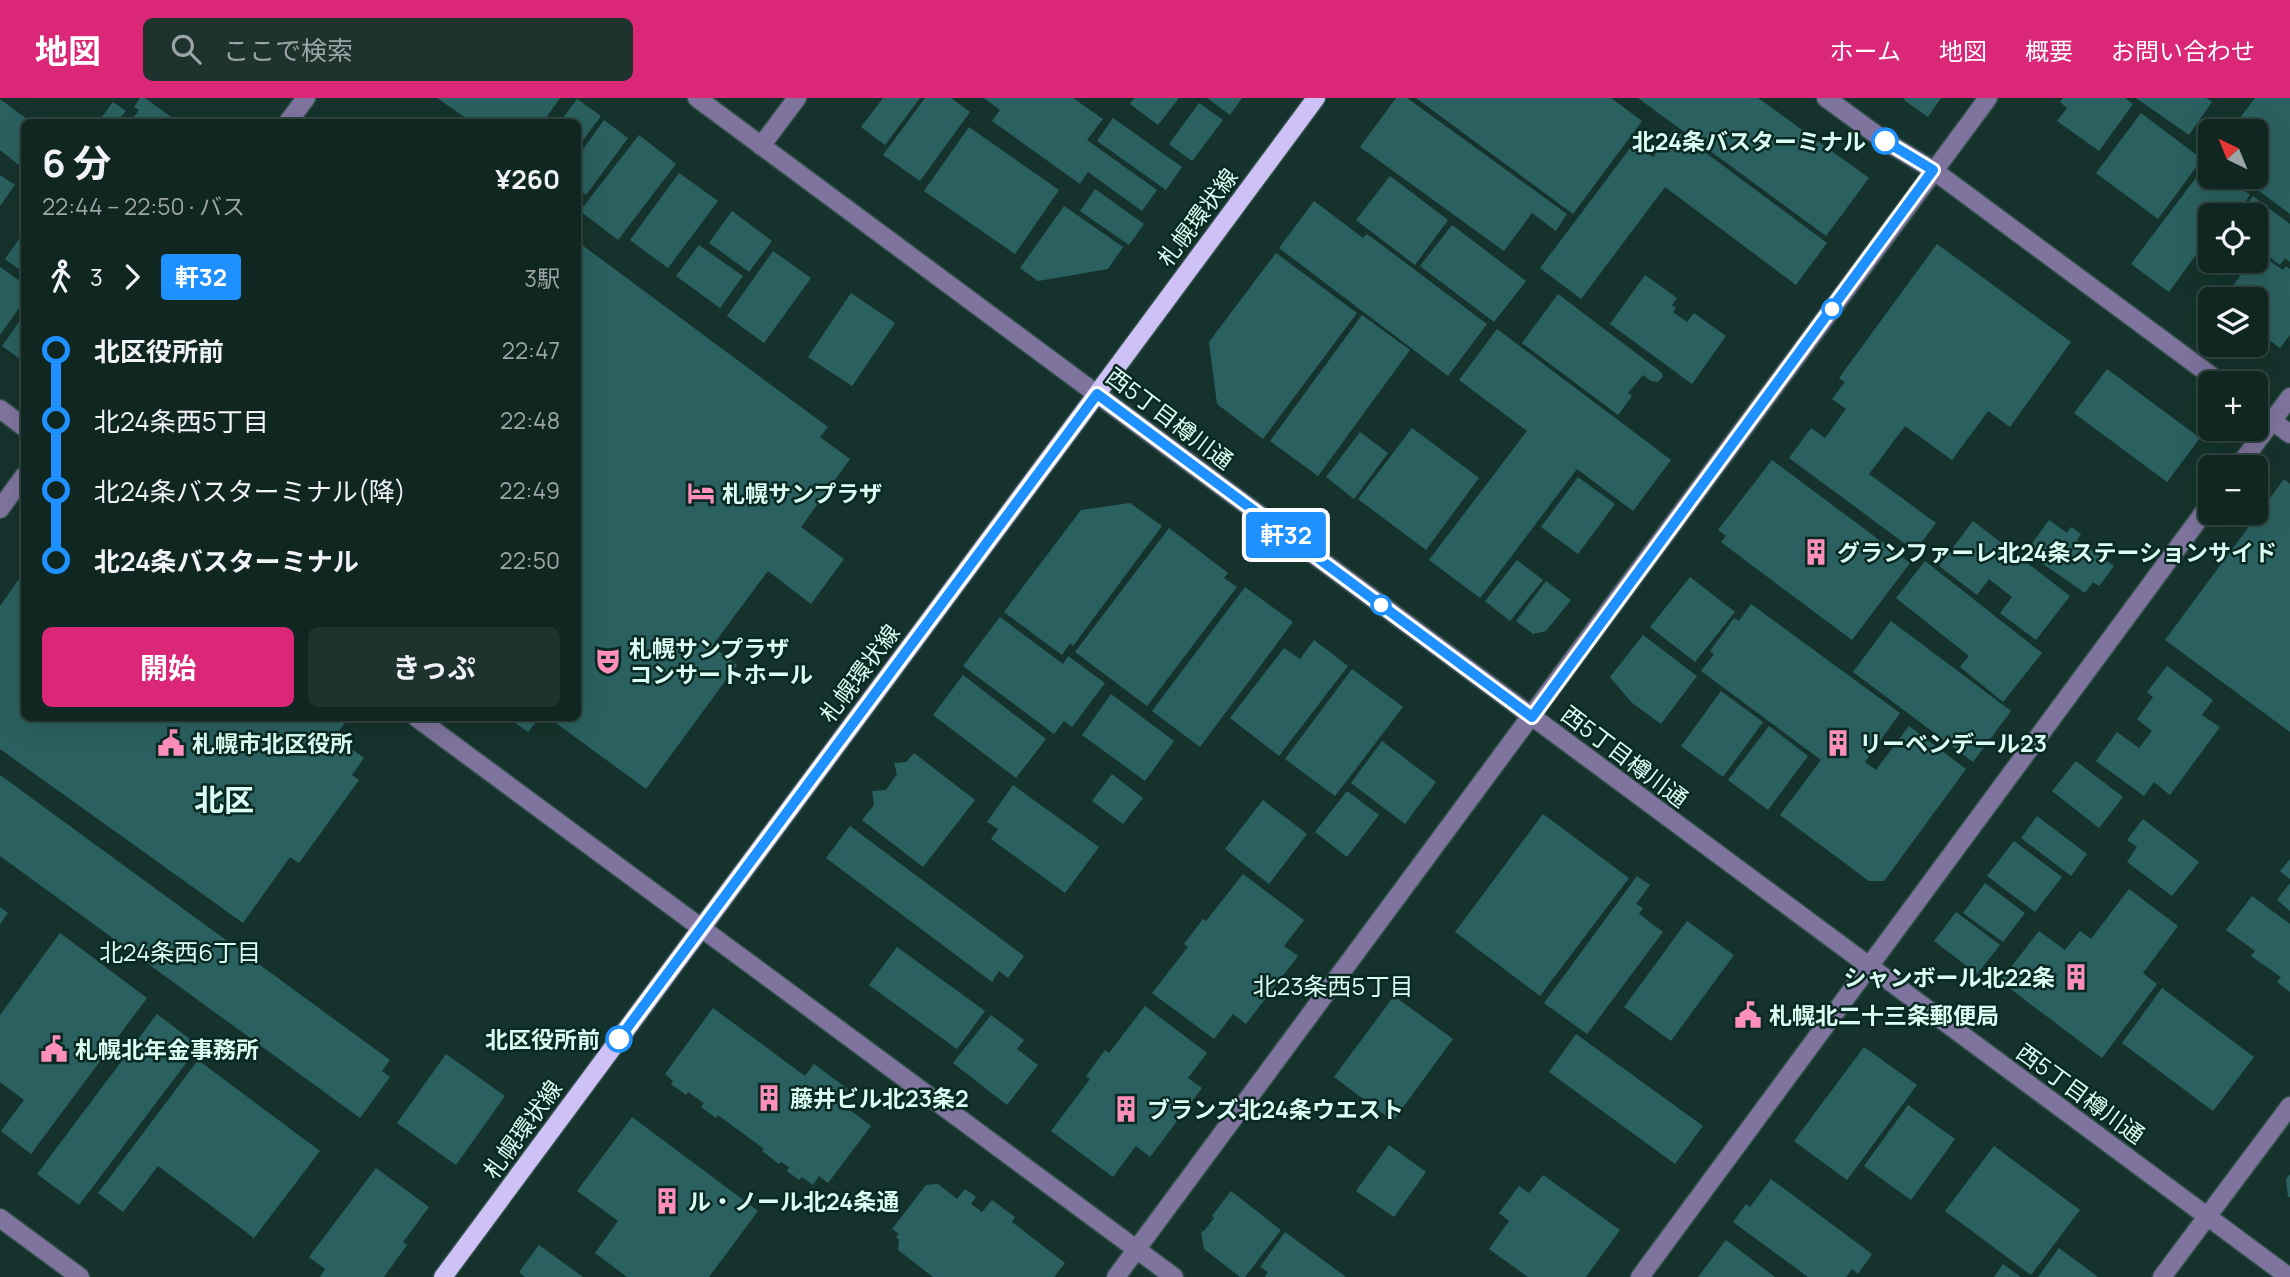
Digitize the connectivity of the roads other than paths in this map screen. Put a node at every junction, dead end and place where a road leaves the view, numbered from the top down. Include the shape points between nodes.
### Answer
1 (306, 98) edge
2 (697, 98) edge
3 (797, 98) edge
4 (1316, 98) edge
5 (1826, 98) edge
6 (1987, 98) edge
7 (290, 119) edge
8 (761, 146) junction
9 (1933, 170) junction
10 (2205, 371) edge
11 (1097, 394) junction
12 (2290, 397) edge
13 (0, 409) edge
14 (2268, 417) edge
15 (2273, 421) junction
16 (21, 425) edge
17 (2290, 434) edge
18 (2247, 455) edge
19 (21, 480) edge
20 (0, 509) edge
21 (2198, 520) edge
22 (1532, 717) junction
23 (420, 721) edge
24 (701, 928) junction
25 (1868, 966) junction
26 (2290, 1106) edge
27 (2207, 1217) junction
28 (0, 1218) edge
29 (1137, 1250) junction
30 (80, 1277) edge
31 (443, 1277) edge
32 (1116, 1277) edge
33 (1174, 1277) edge
34 (1640, 1277) edge
35 (2162, 1277) edge
36 (2289, 1277) edge

1 - 7 street
2 - 8 street, 西5丁目樽川通
3 - 8 street
4 - 11 main road, 札幌環状線
5 - 9 street
6 - 9 street
8 - 11 street, 西5丁目樽川通
9 - 10 street
9 - 22 street
11 - 22 street, 西5丁目樽川通
11 - 24 main road, 札幌環状線
12 - 15 street
13 - 16 street
14 - 15 street
15 - 17 street
15 - 18 street
19 - 20 street
21 - 25 street
22 - 25 street, 西5丁目樽川通
22 - 29 street
23 - 24 street
24 - 29 street
24 - 31 main road, 札幌環状線
25 - 27 street, 西5丁目樽川通
25 - 34 street
26 - 27 street
27 - 35 street
27 - 36 street, 西5丁目樽川通
28 - 30 street
29 - 32 street
29 - 33 street

